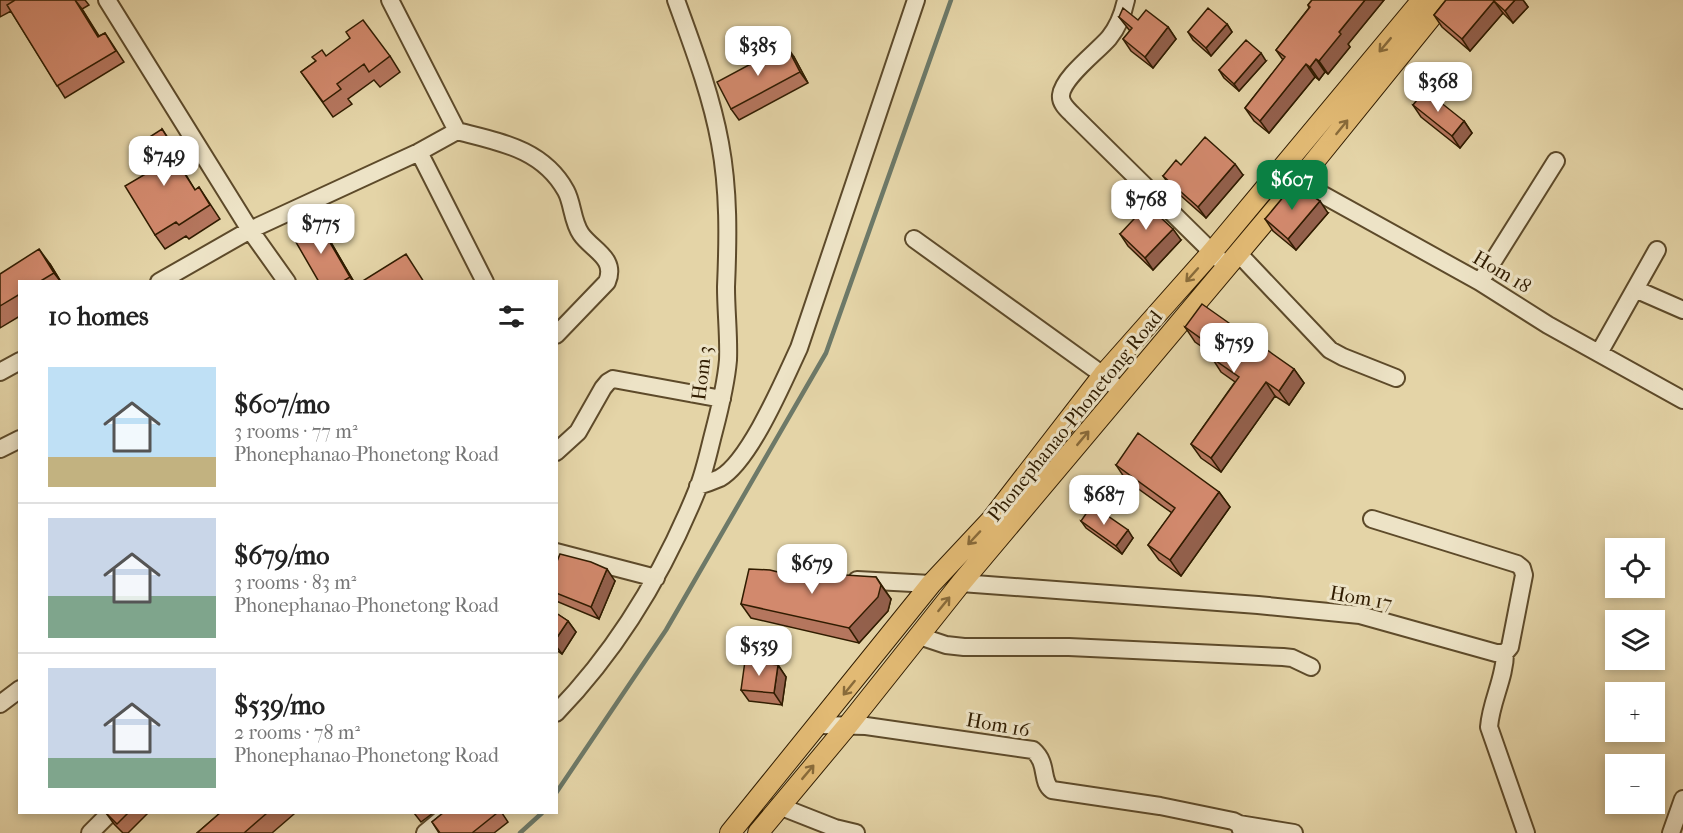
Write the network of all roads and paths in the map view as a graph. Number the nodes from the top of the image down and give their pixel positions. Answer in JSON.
{"nodes":[{"id":1,"x":107,"y":0,"type":"edge"},
{"id":2,"x":390,"y":0,"type":"edge"},
{"id":3,"x":676,"y":0,"type":"edge"},
{"id":4,"x":916,"y":0,"type":"edge"},
{"id":5,"x":1126,"y":0,"type":"edge"},
{"id":6,"x":1422,"y":0,"type":"edge"},
{"id":7,"x":1445,"y":0,"type":"edge"},
{"id":8,"x":457,"y":131,"type":"junction"},
{"id":9,"x":419,"y":152,"type":"junction"},
{"id":10,"x":1556,"y":161,"type":"dead end"},
{"id":11,"x":1298,"y":181,"type":"junction"},
{"id":12,"x":250,"y":230,"type":"junction"},
{"id":13,"x":914,"y":239,"type":"dead end"},
{"id":14,"x":1658,"y":250,"type":"dead end"},
{"id":15,"x":1212,"y":252,"type":"junction"},
{"id":16,"x":1232,"y":260,"type":"junction"},
{"id":17,"x":162,"y":280,"type":"edge"},
{"id":18,"x":286,"y":280,"type":"edge"},
{"id":19,"x":484,"y":280,"type":"edge"},
{"id":20,"x":1480,"y":282,"type":"junction"},
{"id":21,"x":1635,"y":289,"type":"junction"},
{"id":22,"x":1683,"y":310,"type":"edge"},
{"id":23,"x":558,"y":333,"type":"edge"},
{"id":24,"x":1599,"y":354,"type":"junction"},
{"id":25,"x":18,"y":362,"type":"edge"},
{"id":26,"x":0,"y":372,"type":"edge"},
{"id":27,"x":1103,"y":375,"type":"junction"},
{"id":28,"x":1396,"y":378,"type":"dead end"},
{"id":29,"x":1121,"y":392,"type":"junction"},
{"id":30,"x":722,"y":399,"type":"junction"},
{"id":31,"x":1683,"y":400,"type":"edge"},
{"id":32,"x":18,"y":440,"type":"edge"},
{"id":33,"x":0,"y":449,"type":"edge"},
{"id":34,"x":558,"y":450,"type":"edge"},
{"id":35,"x":698,"y":486,"type":"junction"},
{"id":36,"x":1372,"y":519,"type":"dead end"},
{"id":37,"x":998,"y":525,"type":"junction"},
{"id":38,"x":558,"y":553,"type":"edge"},
{"id":39,"x":656,"y":578,"type":"junction"},
{"id":40,"x":841,"y":579,"type":"edge"},
{"id":41,"x":961,"y":583,"type":"junction"},
{"id":42,"x":931,"y":584,"type":"junction"},
{"id":43,"x":919,"y":636,"type":"junction"},
{"id":44,"x":1505,"y":653,"type":"junction"},
{"id":45,"x":1311,"y":667,"type":"dead end"},
{"id":46,"x":18,"y":690,"type":"edge"},
{"id":47,"x":0,"y":704,"type":"edge"},
{"id":48,"x":558,"y":711,"type":"edge"},
{"id":49,"x":819,"y":725,"type":"junction"},
{"id":50,"x":848,"y":725,"type":"junction"},
{"id":51,"x":1683,"y":799,"type":"edge"},
{"id":52,"x":780,"y":806,"type":"junction"},
{"id":53,"x":109,"y":814,"type":"edge"},
{"id":54,"x":448,"y":814,"type":"edge"},
{"id":55,"x":1240,"y":829,"type":"edge"},
{"id":56,"x":90,"y":833,"type":"edge"},
{"id":57,"x":425,"y":833,"type":"edge"},
{"id":58,"x":730,"y":833,"type":"edge"},
{"id":59,"x":758,"y":833,"type":"edge"},
{"id":60,"x":855,"y":833,"type":"edge"},
{"id":61,"x":1294,"y":833,"type":"edge"},
{"id":62,"x":1526,"y":833,"type":"edge"},
{"id":63,"x":1671,"y":833,"type":"edge"}],
"edges":[{"from":1,"to":12,"type":"street"},
{"from":2,"to":8,"type":"street"},
{"from":3,"to":30,"type":"street","name":"Hom 3"},
{"from":4,"to":35,"type":"street"},
{"from":5,"to":15,"type":"street"},
{"from":6,"to":15,"type":"main road","name":"Phonephanao-Phonetong Road","one_way":true},
{"from":11,"to":7,"type":"main road","name":"Phonephanao-Phonetong Road","one_way":true},
{"from":8,"to":9,"type":"street"},
{"from":8,"to":23,"type":"street"},
{"from":9,"to":12,"type":"street"},
{"from":9,"to":19,"type":"street"},
{"from":10,"to":20,"type":"street"},
{"from":11,"to":16,"type":"main road","name":"Phonephanao-Phonetong Road"},
{"from":11,"to":20,"type":"street","name":"Hom 18"},
{"from":12,"to":17,"type":"street"},
{"from":12,"to":18,"type":"street"},
{"from":13,"to":27,"type":"street"},
{"from":14,"to":21,"type":"street"},
{"from":15,"to":16,"type":"street"},
{"from":15,"to":27,"type":"main road","name":"Phonephanao-Phonetong Road","one_way":true},
{"from":16,"to":28,"type":"street"},
{"from":16,"to":29,"type":"main road","name":"Phonephanao-Phonetong Road"},
{"from":20,"to":24,"type":"street","name":"Hom 18"},
{"from":21,"to":22,"type":"street"},
{"from":21,"to":24,"type":"street"},
{"from":24,"to":31,"type":"street","name":"Hom 18"},
{"from":25,"to":26,"type":"street"},
{"from":27,"to":29,"type":"street"},
{"from":27,"to":37,"type":"main road","name":"Phonephanao-Phonetong Road"},
{"from":37,"to":29,"type":"main road","name":"Phonephanao-Phonetong Road","one_way":true},
{"from":30,"to":34,"type":"street"},
{"from":30,"to":35,"type":"street","name":"Hom 3"},
{"from":32,"to":33,"type":"street"},
{"from":35,"to":39,"type":"street","name":"Hom 3"},
{"from":36,"to":44,"type":"street"},
{"from":37,"to":41,"type":"main road","name":"Phonephanao-Phonetong Road"},
{"from":37,"to":42,"type":"main road","name":"Phonephanao-Phonetong Road","one_way":true},
{"from":38,"to":39,"type":"street"},
{"from":39,"to":48,"type":"street","name":"Hom 3"},
{"from":40,"to":42,"type":"street"},
{"from":43,"to":41,"type":"main road","name":"Phonephanao-Phonetong Road","one_way":true},
{"from":41,"to":44,"type":"street","name":"Hom 17"},
{"from":42,"to":49,"type":"main road","name":"Phonephanao-Phonetong Road","one_way":true},
{"from":43,"to":45,"type":"street"},
{"from":43,"to":50,"type":"main road","name":"Phonephanao-Phonetong Road"},
{"from":44,"to":62,"type":"street"},
{"from":46,"to":47,"type":"street"},
{"from":49,"to":50,"type":"street","name":"Hom 16"},
{"from":49,"to":58,"type":"main road","name":"Phonephanao-Phonetong Road"},
{"from":52,"to":50,"type":"main road","name":"Phonephanao-Phonetong Road","one_way":true},
{"from":50,"to":55,"type":"street","name":"Hom 16"},
{"from":51,"to":63,"type":"street"},
{"from":52,"to":59,"type":"main road","name":"Phonephanao-Phonetong Road"},
{"from":52,"to":60,"type":"street"},
{"from":53,"to":56,"type":"street"},
{"from":54,"to":57,"type":"street"},
{"from":55,"to":61,"type":"street"}]}
